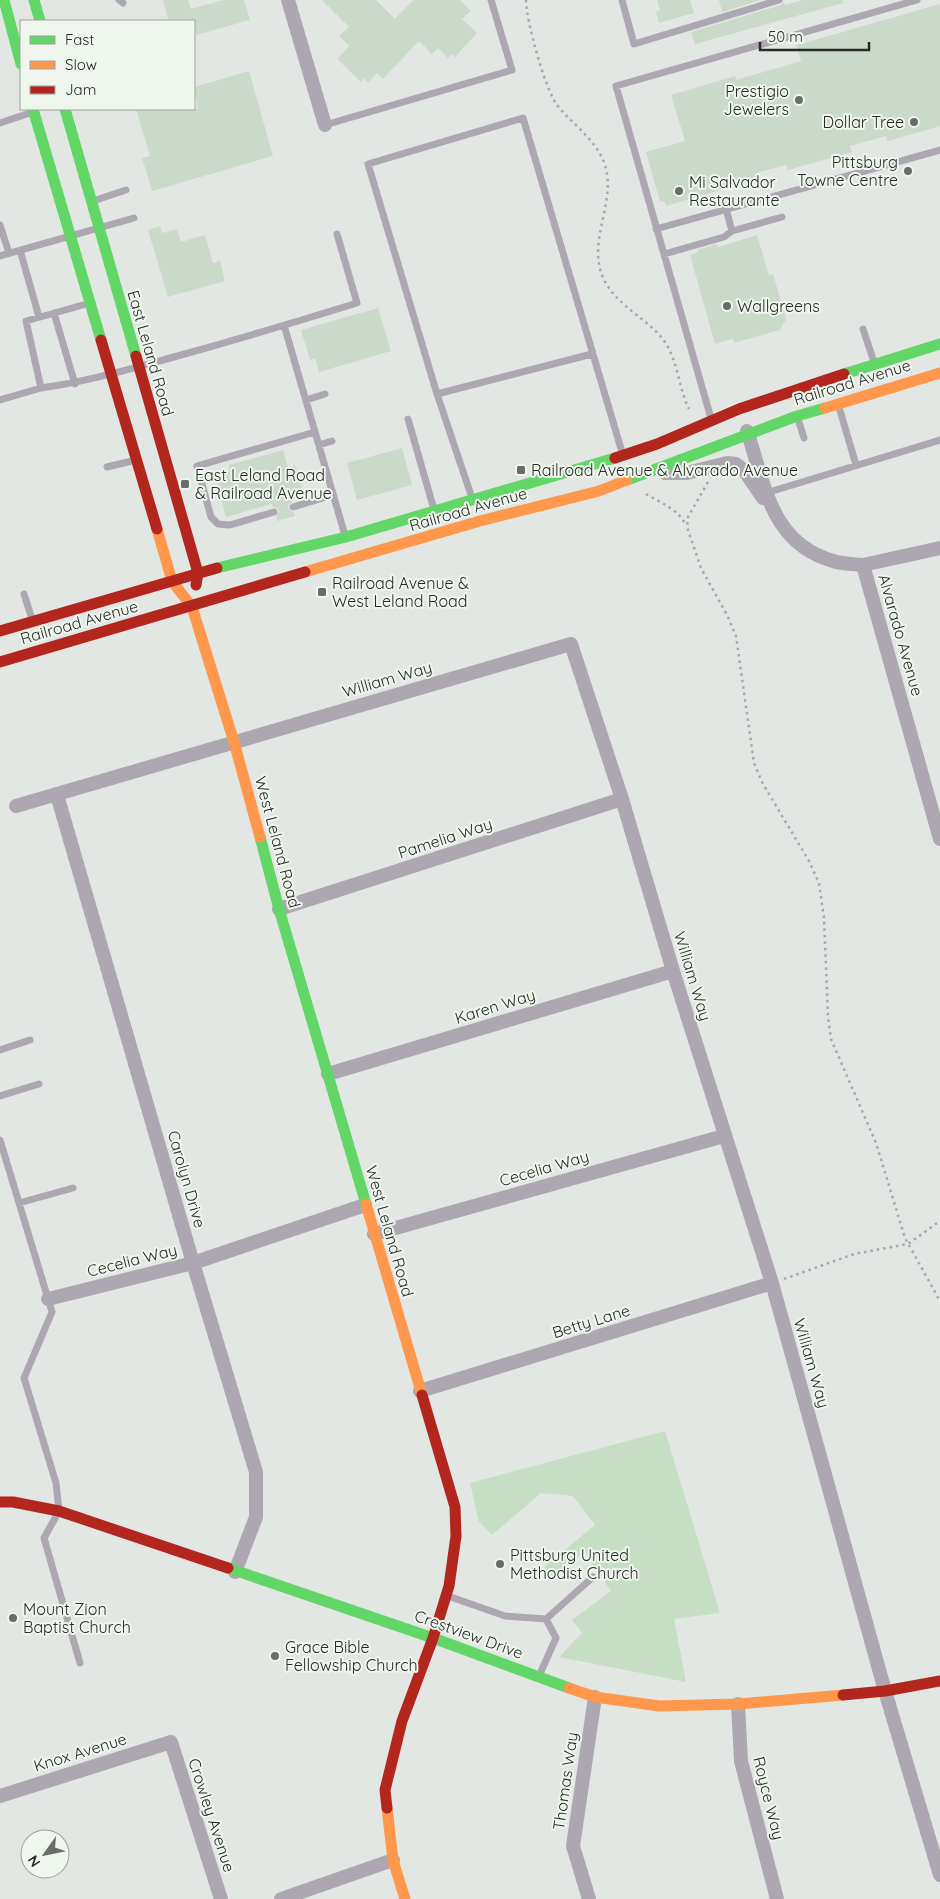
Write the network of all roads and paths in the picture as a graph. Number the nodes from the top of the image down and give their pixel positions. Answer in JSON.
{"nodes":[{"id":1,"x":4,"y":0,"type":"edge"},
{"id":2,"x":34,"y":0,"type":"edge"},
{"id":3,"x":288,"y":0,"type":"edge"},
{"id":4,"x":491,"y":0,"type":"edge"},
{"id":5,"x":526,"y":0,"type":"edge"},
{"id":6,"x":622,"y":0,"type":"edge"},
{"id":7,"x":779,"y":0,"type":"edge"},
{"id":8,"x":916,"y":0,"type":"edge"},
{"id":9,"x":40,"y":20,"type":"edge"},
{"id":10,"x":20,"y":60,"type":"edge"},
{"id":11,"x":34,"y":110,"type":"edge"},
{"id":12,"x":65,"y":110,"type":"edge"},
{"id":13,"x":0,"y":123,"type":"edge"},
{"id":14,"x":326,"y":125,"type":"joint"},
{"id":15,"x":940,"y":150,"type":"edge"},
{"id":16,"x":126,"y":190,"type":"dead end"},
{"id":17,"x":91,"y":202,"type":"junction"},
{"id":18,"x":726,"y":209,"type":"junction"},
{"id":19,"x":782,"y":217,"type":"dead end"},
{"id":20,"x":134,"y":218,"type":"dead end"},
{"id":21,"x":0,"y":225,"type":"edge"},
{"id":22,"x":99,"y":229,"type":"junction"},
{"id":23,"x":656,"y":229,"type":"junction"},
{"id":24,"x":732,"y":231,"type":"junction"},
{"id":25,"x":337,"y":234,"type":"dead end"},
{"id":26,"x":71,"y":236,"type":"junction"},
{"id":27,"x":20,"y":250,"type":"junction"},
{"id":28,"x":9,"y":253,"type":"junction"},
{"id":29,"x":664,"y":254,"type":"junction"},
{"id":30,"x":0,"y":256,"type":"edge"},
{"id":31,"x":90,"y":303,"type":"junction"},
{"id":32,"x":54,"y":313,"type":"junction"},
{"id":33,"x":39,"y":317,"type":"junction"},
{"id":34,"x":284,"y":325,"type":"junction"},
{"id":35,"x":863,"y":329,"type":"dead end"},
{"id":36,"x":940,"y":344,"type":"edge"},
{"id":37,"x":592,"y":354,"type":"junction"},
{"id":38,"x":874,"y":364,"type":"junction"},
{"id":39,"x":138,"y":367,"type":"junction"},
{"id":40,"x":111,"y":373,"type":"junction"},
{"id":41,"x":940,"y":373,"type":"edge"},
{"id":42,"x":74,"y":384,"type":"junction"},
{"id":43,"x":41,"y":388,"type":"junction"},
{"id":44,"x":325,"y":394,"type":"dead end"},
{"id":45,"x":437,"y":394,"type":"junction"},
{"id":46,"x":0,"y":400,"type":"edge"},
{"id":47,"x":306,"y":400,"type":"junction"},
{"id":48,"x":838,"y":403,"type":"junction"},
{"id":49,"x":740,"y":409,"type":"junction"},
{"id":50,"x":797,"y":416,"type":"junction"},
{"id":51,"x":408,"y":419,"type":"dead end"},
{"id":52,"x":710,"y":424,"type":"junction"},
{"id":53,"x":315,"y":432,"type":"junction"},
{"id":54,"x":748,"y":434,"type":"junction"},
{"id":55,"x":804,"y":438,"type":"dead end"},
{"id":56,"x":940,"y":440,"type":"edge"},
{"id":57,"x":332,"y":441,"type":"dead end"},
{"id":58,"x":319,"y":445,"type":"junction"},
{"id":59,"x":623,"y":456,"type":"junction"},
{"id":60,"x":136,"y":460,"type":"junction"},
{"id":61,"x":856,"y":464,"type":"junction"},
{"id":62,"x":719,"y":465,"type":"junction"},
{"id":63,"x":107,"y":467,"type":"dead end"},
{"id":64,"x":647,"y":472,"type":"junction"},
{"id":65,"x":766,"y":493,"type":"junction"},
{"id":66,"x":646,"y":494,"type":"dead end"},
{"id":67,"x":333,"y":495,"type":"junction"},
{"id":68,"x":293,"y":507,"type":"dead end"},
{"id":69,"x":434,"y":511,"type":"junction"},
{"id":70,"x":476,"y":511,"type":"junction"},
{"id":71,"x":274,"y":512,"type":"dead end"},
{"id":72,"x":774,"y":515,"type":"junction"},
{"id":73,"x":687,"y":527,"type":"junction"},
{"id":74,"x":346,"y":537,"type":"junction"},
{"id":75,"x":940,"y":548,"type":"edge"},
{"id":76,"x":863,"y":565,"type":"junction"},
{"id":77,"x":198,"y":573,"type":"junction"},
{"id":78,"x":172,"y":581,"type":"junction"},
{"id":79,"x":24,"y":594,"type":"dead end"},
{"id":80,"x":192,"y":607,"type":"junction"},
{"id":81,"x":32,"y":622,"type":"junction"},
{"id":82,"x":0,"y":631,"type":"edge"},
{"id":83,"x":0,"y":662,"type":"edge"},
{"id":84,"x":234,"y":742,"type":"junction"},
{"id":85,"x":57,"y":795,"type":"junction"},
{"id":86,"x":622,"y":799,"type":"junction"},
{"id":87,"x":16,"y":806,"type":"dead end"},
{"id":88,"x":940,"y":839,"type":"edge"},
{"id":89,"x":279,"y":909,"type":"junction"},
{"id":90,"x":673,"y":970,"type":"junction"},
{"id":91,"x":30,"y":1040,"type":"dead end"},
{"id":92,"x":0,"y":1050,"type":"edge"},
{"id":93,"x":328,"y":1074,"type":"junction"},
{"id":94,"x":39,"y":1084,"type":"dead end"},
{"id":95,"x":0,"y":1096,"type":"edge"},
{"id":96,"x":724,"y":1136,"type":"junction"},
{"id":97,"x":0,"y":1140,"type":"edge"},
{"id":98,"x":73,"y":1188,"type":"dead end"},
{"id":99,"x":19,"y":1203,"type":"junction"},
{"id":100,"x":365,"y":1205,"type":"junction"},
{"id":101,"x":940,"y":1221,"type":"edge"},
{"id":102,"x":374,"y":1234,"type":"junction"},
{"id":103,"x":908,"y":1244,"type":"junction"},
{"id":104,"x":193,"y":1263,"type":"junction"},
{"id":105,"x":772,"y":1284,"type":"junction"},
{"id":106,"x":48,"y":1299,"type":"junction"},
{"id":107,"x":940,"y":1301,"type":"edge"},
{"id":108,"x":420,"y":1391,"type":"junction"},
{"id":109,"x":0,"y":1502,"type":"edge"},
{"id":110,"x":58,"y":1511,"type":"junction"},
{"id":111,"x":235,"y":1572,"type":"junction"},
{"id":112,"x":593,"y":1577,"type":"dead end"},
{"id":113,"x":446,"y":1596,"type":"junction"},
{"id":114,"x":546,"y":1619,"type":"junction"},
{"id":115,"x":433,"y":1638,"type":"junction"},
{"id":116,"x":80,"y":1663,"type":"dead end"},
{"id":117,"x":539,"y":1676,"type":"junction"},
{"id":118,"x":940,"y":1681,"type":"edge"},
{"id":119,"x":885,"y":1691,"type":"junction"},
{"id":120,"x":595,"y":1697,"type":"junction"},
{"id":121,"x":738,"y":1704,"type":"junction"},
{"id":122,"x":171,"y":1742,"type":"joint"},
{"id":123,"x":0,"y":1796,"type":"edge"},
{"id":124,"x":393,"y":1860,"type":"junction"},
{"id":125,"x":940,"y":1875,"type":"edge"},
{"id":126,"x":221,"y":1899,"type":"edge"},
{"id":127,"x":281,"y":1899,"type":"edge"},
{"id":128,"x":405,"y":1899,"type":"edge"},
{"id":129,"x":589,"y":1899,"type":"edge"},
{"id":130,"x":777,"y":1899,"type":"edge"}],
"edges":[{"from":1,"to":10,"type":"main road"},
{"from":2,"to":9,"type":"main road"},
{"from":3,"to":14,"type":"street"},
{"from":4,"to":14,"type":"lane"},
{"from":5,"to":52,"type":"path"},
{"from":6,"to":7,"type":"lane"},
{"from":8,"to":23,"type":"lane"},
{"from":11,"to":13,"type":"lane"},
{"from":11,"to":26,"type":"main road"},
{"from":12,"to":17,"type":"main road","name":"East Leland Road"},
{"from":15,"to":18,"type":"lane"},
{"from":16,"to":17,"type":"lane"},
{"from":17,"to":22,"type":"main road","name":"East Leland Road"},
{"from":18,"to":23,"type":"lane"},
{"from":18,"to":24,"type":"lane"},
{"from":19,"to":24,"type":"lane"},
{"from":20,"to":22,"type":"lane"},
{"from":21,"to":28,"type":"lane"},
{"from":22,"to":26,"type":"lane"},
{"from":22,"to":39,"type":"main road","name":"East Leland Road"},
{"from":23,"to":29,"type":"lane"},
{"from":24,"to":29,"type":"lane"},
{"from":25,"to":34,"type":"lane"},
{"from":26,"to":27,"type":"lane"},
{"from":26,"to":31,"type":"main road"},
{"from":27,"to":28,"type":"lane"},
{"from":27,"to":33,"type":"lane"},
{"from":28,"to":30,"type":"lane"},
{"from":29,"to":52,"type":"lane"},
{"from":31,"to":32,"type":"lane"},
{"from":31,"to":40,"type":"main road"},
{"from":32,"to":33,"type":"lane"},
{"from":32,"to":42,"type":"lane"},
{"from":33,"to":43,"type":"lane"},
{"from":34,"to":39,"type":"lane"},
{"from":34,"to":47,"type":"lane"},
{"from":35,"to":38,"type":"lane"},
{"from":36,"to":38,"type":"main road","name":"Railroad Avenue"},
{"from":37,"to":45,"type":"lane"},
{"from":37,"to":45,"type":"lane"},
{"from":37,"to":59,"type":"lane"},
{"from":38,"to":49,"type":"main road","name":"Railroad Avenue"},
{"from":39,"to":40,"type":"lane"},
{"from":39,"to":77,"type":"main road","name":"East Leland Road"},
{"from":40,"to":42,"type":"lane"},
{"from":40,"to":60,"type":"main road"},
{"from":41,"to":48,"type":"main road","name":"Railroad Avenue"},
{"from":42,"to":43,"type":"lane"},
{"from":43,"to":46,"type":"lane"},
{"from":44,"to":47,"type":"lane"},
{"from":45,"to":70,"type":"lane"},
{"from":47,"to":53,"type":"lane"},
{"from":48,"to":50,"type":"main road","name":"Railroad Avenue"},
{"from":48,"to":61,"type":"lane"},
{"from":49,"to":52,"type":"main road","name":"Railroad Avenue"},
{"from":49,"to":54,"type":"street","name":"Alvarado Avenue"},
{"from":50,"to":54,"type":"main road","name":"Railroad Avenue"},
{"from":50,"to":55,"type":"lane"},
{"from":51,"to":69,"type":"lane"},
{"from":52,"to":59,"type":"main road","name":"Railroad Avenue"},
{"from":53,"to":58,"type":"lane"},
{"from":53,"to":71,"type":"lane"},
{"from":54,"to":64,"type":"main road","name":"Railroad Avenue"},
{"from":54,"to":65,"type":"street","name":"Alvarado Avenue"},
{"from":56,"to":61,"type":"lane"},
{"from":57,"to":58,"type":"lane"},
{"from":58,"to":67,"type":"lane"},
{"from":59,"to":70,"type":"main road","name":"Railroad Avenue"},
{"from":60,"to":63,"type":"lane"},
{"from":60,"to":78,"type":"main road"},
{"from":61,"to":65,"type":"lane"},
{"from":62,"to":64,"type":"street"},
{"from":62,"to":72,"type":"street"},
{"from":62,"to":73,"type":"path"},
{"from":64,"to":70,"type":"main road","name":"Railroad Avenue"},
{"from":65,"to":72,"type":"street","name":"Alvarado Avenue"},
{"from":66,"to":73,"type":"path"},
{"from":67,"to":68,"type":"lane"},
{"from":67,"to":74,"type":"lane"},
{"from":69,"to":70,"type":"main road","name":"Railroad Avenue"},
{"from":69,"to":74,"type":"main road","name":"Railroad Avenue"},
{"from":70,"to":80,"type":"main road","name":"Railroad Avenue"},
{"from":72,"to":76,"type":"street","name":"Alvarado Avenue"},
{"from":73,"to":103,"type":"path"},
{"from":74,"to":77,"type":"main road","name":"Railroad Avenue"},
{"from":75,"to":76,"type":"street"},
{"from":76,"to":88,"type":"street","name":"Alvarado Avenue"},
{"from":77,"to":78,"type":"main road","name":"Railroad Avenue"},
{"from":77,"to":80,"type":"main road","name":"East Leland Road"},
{"from":78,"to":80,"type":"main road","name":"West Leland Road"},
{"from":78,"to":81,"type":"main road","name":"Railroad Avenue"},
{"from":79,"to":81,"type":"lane"},
{"from":80,"to":83,"type":"main road","name":"Railroad Avenue"},
{"from":80,"to":84,"type":"main road","name":"West Leland Road"},
{"from":81,"to":82,"type":"main road","name":"Railroad Avenue"},
{"from":84,"to":85,"type":"street","name":"William Way"},
{"from":84,"to":86,"type":"street","name":"William Way"},
{"from":84,"to":89,"type":"main road","name":"West Leland Road"},
{"from":85,"to":87,"type":"street","name":"William Way"},
{"from":85,"to":104,"type":"street","name":"Carolyn Drive"},
{"from":86,"to":89,"type":"street","name":"Pamelia Way"},
{"from":86,"to":90,"type":"street","name":"William Way"},
{"from":89,"to":93,"type":"main road","name":"West Leland Road"},
{"from":90,"to":93,"type":"street","name":"Karen Way"},
{"from":90,"to":96,"type":"street","name":"William Way"},
{"from":91,"to":92,"type":"lane"},
{"from":93,"to":100,"type":"main road","name":"West Leland Road"},
{"from":94,"to":95,"type":"lane"},
{"from":96,"to":102,"type":"street","name":"Cecelia Way"},
{"from":96,"to":105,"type":"street","name":"William Way"},
{"from":97,"to":99,"type":"lane"},
{"from":98,"to":99,"type":"lane"},
{"from":99,"to":106,"type":"lane"},
{"from":100,"to":102,"type":"main road","name":"West Leland Road"},
{"from":100,"to":104,"type":"street","name":"Cecelia Way"},
{"from":101,"to":103,"type":"path"},
{"from":102,"to":108,"type":"main road","name":"West Leland Road"},
{"from":103,"to":105,"type":"path"},
{"from":103,"to":107,"type":"path"},
{"from":104,"to":106,"type":"street","name":"Cecelia Way"},
{"from":104,"to":111,"type":"street","name":"Carolyn Drive"},
{"from":105,"to":108,"type":"street","name":"Betty Lane"},
{"from":105,"to":119,"type":"street","name":"William Way"},
{"from":106,"to":110,"type":"lane"},
{"from":108,"to":113,"type":"main road","name":"West Leland Road"},
{"from":109,"to":110,"type":"main road","name":"Crestview Drive"},
{"from":110,"to":111,"type":"main road","name":"Crestview Drive"},
{"from":110,"to":116,"type":"lane"},
{"from":111,"to":115,"type":"main road","name":"Crestview Drive"},
{"from":112,"to":114,"type":"lane"},
{"from":113,"to":114,"type":"lane"},
{"from":113,"to":115,"type":"main road","name":"West Leland Road"},
{"from":114,"to":117,"type":"lane"},
{"from":115,"to":117,"type":"main road","name":"Crestview Drive"},
{"from":115,"to":124,"type":"main road","name":"West Leland Road"},
{"from":117,"to":120,"type":"main road","name":"Crestview Drive"},
{"from":118,"to":119,"type":"main road","name":"Crestview Drive"},
{"from":119,"to":121,"type":"main road","name":"Crestview Drive"},
{"from":119,"to":125,"type":"street","name":"William Way"},
{"from":120,"to":121,"type":"main road","name":"Crestview Drive"},
{"from":120,"to":129,"type":"street","name":"Thomas Way"},
{"from":121,"to":130,"type":"street","name":"Royce Way"},
{"from":122,"to":123,"type":"street","name":"Knox Avenue"},
{"from":122,"to":126,"type":"street","name":"Crowley Avenue"},
{"from":124,"to":127,"type":"street"},
{"from":124,"to":128,"type":"main road","name":"West Leland Road"}]}
